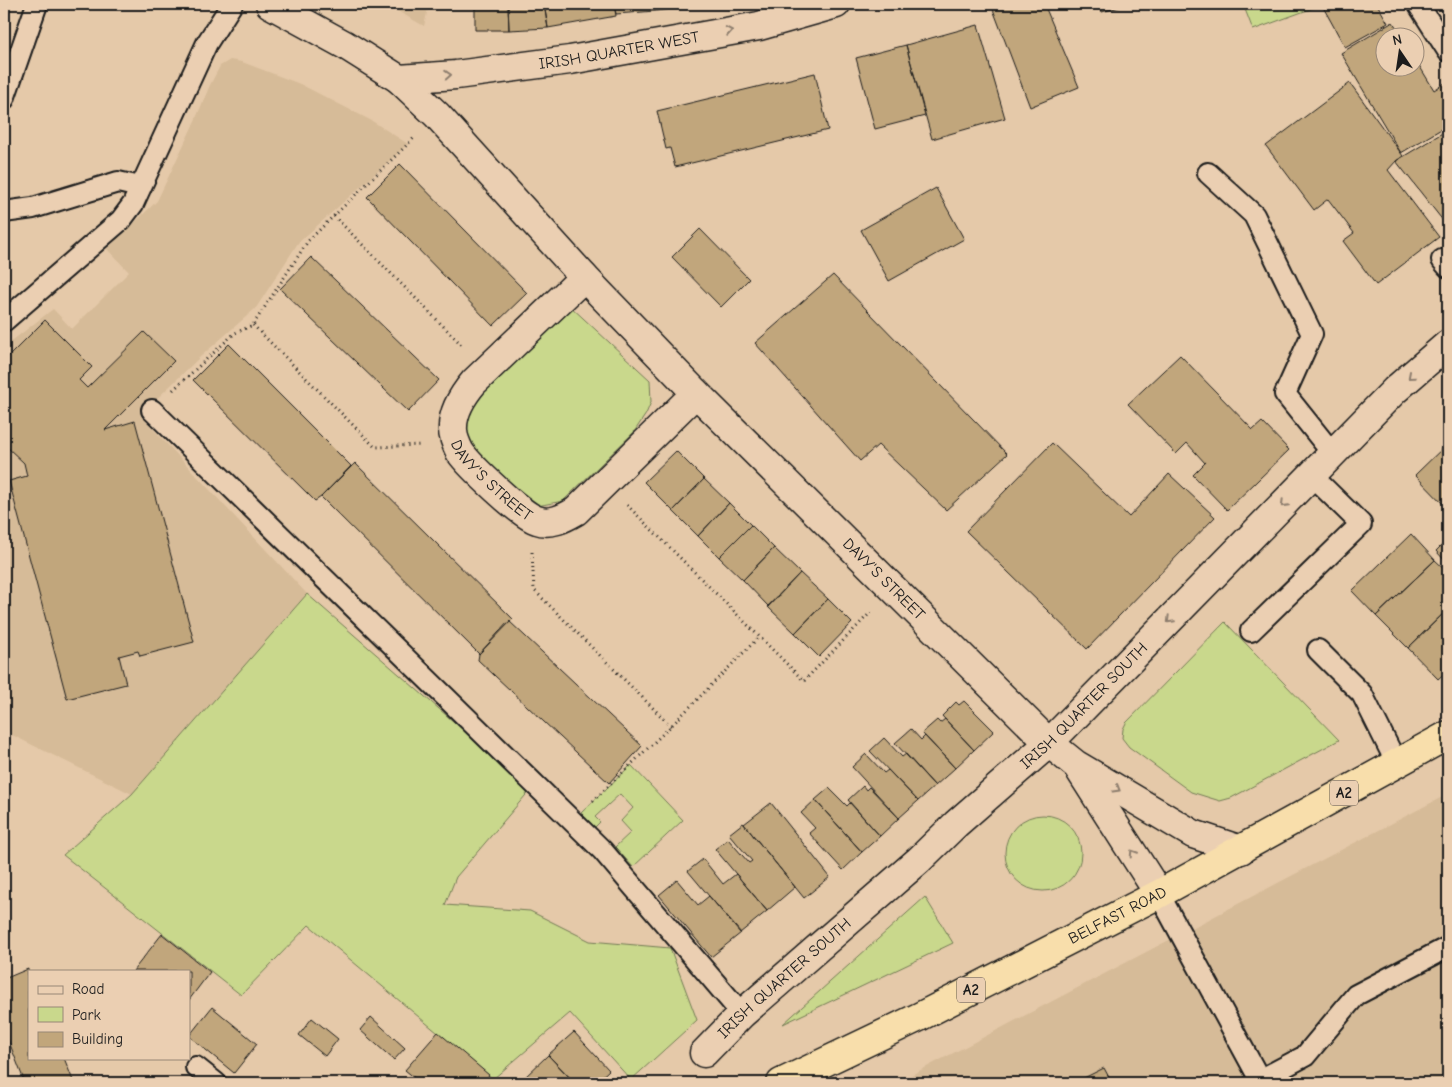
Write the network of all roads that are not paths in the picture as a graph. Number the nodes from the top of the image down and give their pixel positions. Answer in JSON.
{"nodes":[{"id":1,"x":37,"y":4,"type":"edge"},
{"id":2,"x":232,"y":4,"type":"edge"},
{"id":3,"x":270,"y":4,"type":"edge"},
{"id":4,"x":836,"y":4,"type":"edge"},
{"id":5,"x":1418,"y":4,"type":"edge"},
{"id":6,"x":1448,"y":51,"type":"edge"},
{"id":7,"x":399,"y":79,"type":"junction"},
{"id":8,"x":4,"y":99,"type":"edge"},
{"id":9,"x":1208,"y":173,"type":"dead end"},
{"id":10,"x":140,"y":187,"type":"junction"},
{"id":11,"x":4,"y":212,"type":"edge"},
{"id":12,"x":584,"y":277,"type":"junction"},
{"id":13,"x":4,"y":321,"type":"edge"},
{"id":14,"x":1447,"y":348,"type":"edge"},
{"id":15,"x":696,"y":393,"type":"junction"},
{"id":16,"x":152,"y":410,"type":"road end"},
{"id":17,"x":1333,"y":454,"type":"junction"},
{"id":18,"x":1312,"y":476,"type":"junction"},
{"id":19,"x":1251,"y":631,"type":"dead end"},
{"id":20,"x":1318,"y":650,"type":"dead end"},
{"id":21,"x":1448,"y":735,"type":"edge"},
{"id":22,"x":1049,"y":743,"type":"junction"},
{"id":23,"x":1075,"y":764,"type":"junction"},
{"id":24,"x":1397,"y":764,"type":"junction"},
{"id":25,"x":1241,"y":850,"type":"junction"},
{"id":26,"x":1160,"y":894,"type":"junction"},
{"id":27,"x":1448,"y":947,"type":"edge"},
{"id":28,"x":742,"y":1014,"type":"junction"},
{"id":29,"x":704,"y":1053,"type":"dead end"},
{"id":30,"x":196,"y":1066,"type":"dead end"},
{"id":31,"x":1257,"y":1082,"type":"edge"},
{"id":32,"x":216,"y":1083,"type":"edge"},
{"id":33,"x":781,"y":1083,"type":"edge"}],
"edges":[{"from":1,"to":8,"type":"lane"},
{"from":2,"to":10,"type":"lane"},
{"from":3,"to":7,"type":"street","name":"DAVY'S STREET"},
{"from":7,"to":4,"type":"street","name":"IRISH QUARTER WEST","one_way":true},
{"from":5,"to":6,"type":"lane"},
{"from":7,"to":12,"type":"street","name":"DAVY'S STREET"},
{"from":9,"to":17,"type":"lane"},
{"from":10,"to":11,"type":"lane"},
{"from":10,"to":13,"type":"lane"},
{"from":12,"to":15,"type":"street","name":"DAVY'S STREET"},
{"from":12,"to":15,"type":"street","name":"DAVY'S STREET"},
{"from":14,"to":17,"type":"street","name":"IRISH QUARTER SOUTH","one_way":true},
{"from":15,"to":22,"type":"street","name":"DAVY'S STREET"},
{"from":16,"to":28,"type":"lane"},
{"from":17,"to":18,"type":"street","name":"IRISH QUARTER SOUTH"},
{"from":18,"to":19,"type":"lane"},
{"from":18,"to":22,"type":"street","name":"IRISH QUARTER SOUTH","one_way":true},
{"from":20,"to":24,"type":"lane"},
{"from":21,"to":24,"type":"highway","name":"BELFAST ROAD","number":"A2"},
{"from":22,"to":23,"type":"street","name":"DAVY'S STREET"},
{"from":22,"to":28,"type":"street","name":"IRISH QUARTER SOUTH"},
{"from":23,"to":25,"type":"street","name":"DAVY'S STREET","one_way":true},
{"from":26,"to":23,"type":"street","name":"DAVY'S STREET","one_way":true},
{"from":24,"to":25,"type":"highway","name":"BELFAST ROAD","number":"A2"},
{"from":25,"to":26,"type":"highway","name":"BELFAST ROAD","number":"A2"},
{"from":26,"to":31,"type":"lane"},
{"from":26,"to":33,"type":"highway","name":"BELFAST ROAD","number":"A2"},
{"from":27,"to":31,"type":"lane"},
{"from":28,"to":29,"type":"street","name":"IRISH QUARTER SOUTH"},
{"from":30,"to":32,"type":"lane"}]}
